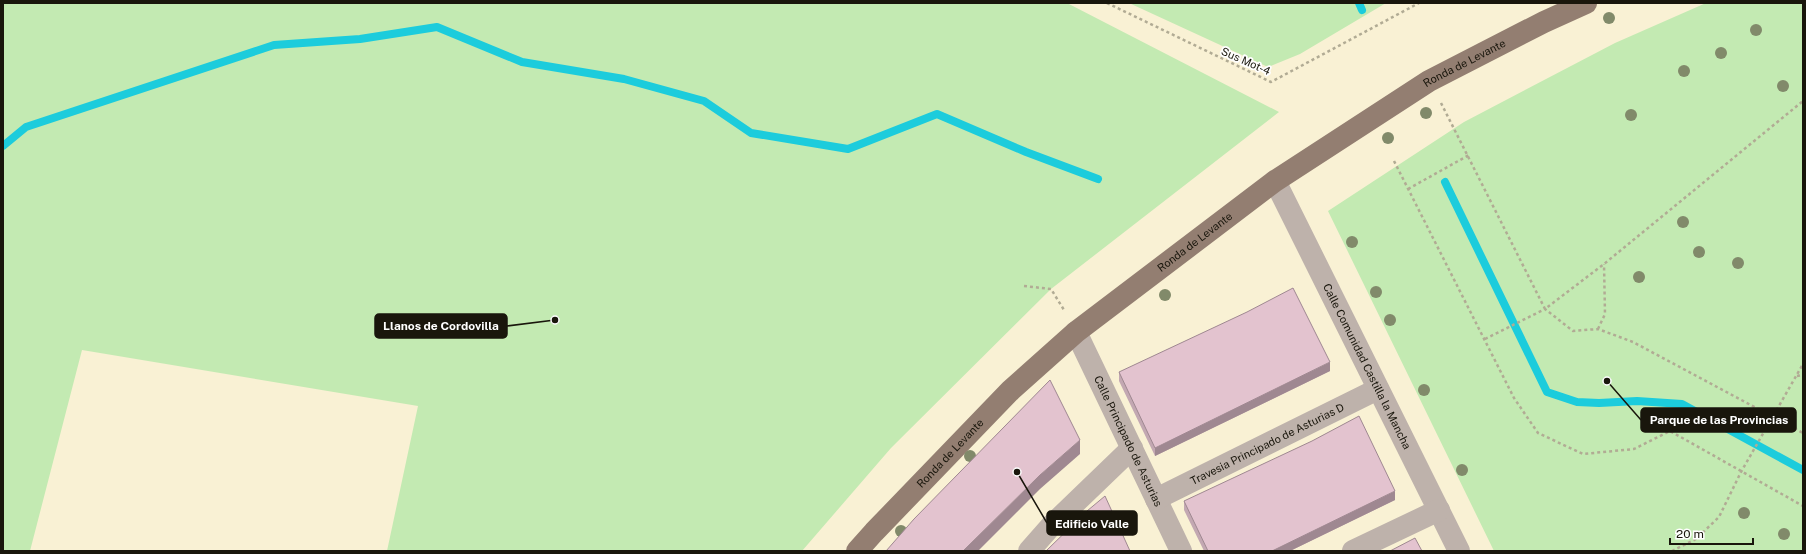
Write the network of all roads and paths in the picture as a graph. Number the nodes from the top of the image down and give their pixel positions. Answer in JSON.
{"nodes":[{"id":1,"x":1107,"y":3,"type":"edge"},
{"id":2,"x":1420,"y":3,"type":"edge"},
{"id":3,"x":1586,"y":3,"type":"edge"},
{"id":4,"x":1803,"y":102,"type":"edge"},
{"id":5,"x":1452,"y":122,"type":"dead end"},
{"id":6,"x":1469,"y":155,"type":"junction"},
{"id":7,"x":1394,"y":161,"type":"dead end"},
{"id":8,"x":1275,"y":181,"type":"junction"},
{"id":9,"x":1408,"y":189,"type":"junction"},
{"id":10,"x":1604,"y":264,"type":"junction"},
{"id":11,"x":1024,"y":286,"type":"dead end"},
{"id":12,"x":1545,"y":309,"type":"junction"},
{"id":13,"x":1598,"y":329,"type":"junction"},
{"id":14,"x":1076,"y":332,"type":"junction"},
{"id":15,"x":1485,"y":339,"type":"junction"},
{"id":16,"x":1803,"y":364,"type":"edge"},
{"id":17,"x":1803,"y":375,"type":"edge"},
{"id":18,"x":1797,"y":376,"type":"junction"},
{"id":19,"x":1378,"y":389,"type":"junction"},
{"id":20,"x":1772,"y":417,"type":"junction"},
{"id":21,"x":1803,"y":433,"type":"edge"},
{"id":22,"x":1132,"y":448,"type":"junction"},
{"id":23,"x":1742,"y":472,"type":"junction"},
{"id":24,"x":1156,"y":499,"type":"junction"},
{"id":25,"x":1803,"y":506,"type":"edge"},
{"id":26,"x":1439,"y":510,"type":"junction"},
{"id":27,"x":857,"y":551,"type":"edge"},
{"id":28,"x":1029,"y":551,"type":"edge"},
{"id":29,"x":1181,"y":551,"type":"edge"},
{"id":30,"x":1353,"y":551,"type":"edge"},
{"id":31,"x":1459,"y":551,"type":"edge"},
{"id":32,"x":1672,"y":551,"type":"edge"}],
"edges":[{"from":1,"to":2,"type":"path","name":"Sus Mot-4"},
{"from":3,"to":8,"type":"main road","name":"Ronda de Levante"},
{"from":4,"to":10,"type":"path"},
{"from":5,"to":6,"type":"path"},
{"from":6,"to":9,"type":"path"},
{"from":6,"to":12,"type":"path"},
{"from":7,"to":9,"type":"path"},
{"from":8,"to":14,"type":"main road","name":"Ronda de Levante"},
{"from":8,"to":19,"type":"street","name":"Calle Comunidad Castilla la Mancha"},
{"from":9,"to":15,"type":"path"},
{"from":10,"to":12,"type":"path"},
{"from":10,"to":13,"type":"path"},
{"from":11,"to":14,"type":"path"},
{"from":12,"to":13,"type":"path"},
{"from":12,"to":15,"type":"path"},
{"from":13,"to":20,"type":"path"},
{"from":14,"to":22,"type":"street","name":"Calle Principado de Asturias"},
{"from":14,"to":27,"type":"main road","name":"Ronda de Levante"},
{"from":15,"to":23,"type":"path"},
{"from":16,"to":18,"type":"path"},
{"from":17,"to":18,"type":"path"},
{"from":18,"to":20,"type":"path"},
{"from":19,"to":24,"type":"street","name":"Travesia Principado de Asturias D"},
{"from":19,"to":26,"type":"street","name":"Calle Comunidad Castilla la Mancha"},
{"from":20,"to":21,"type":"path"},
{"from":20,"to":23,"type":"path"},
{"from":22,"to":24,"type":"street","name":"Calle Principado de Asturias"},
{"from":22,"to":28,"type":"street"},
{"from":23,"to":25,"type":"path"},
{"from":23,"to":32,"type":"path"},
{"from":24,"to":29,"type":"street","name":"Calle Principado de Asturias"},
{"from":26,"to":30,"type":"street"},
{"from":26,"to":31,"type":"street","name":"Calle Comunidad Castilla la Mancha"}]}
